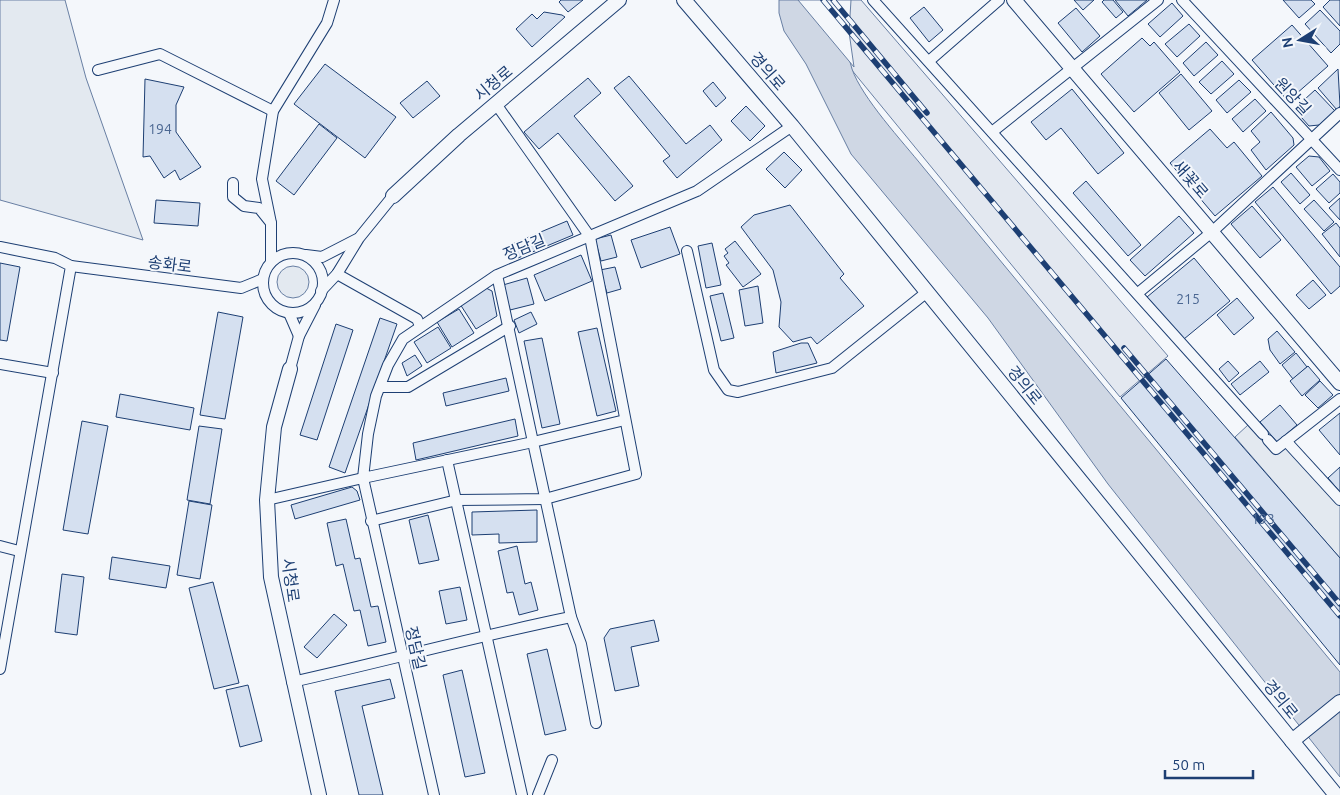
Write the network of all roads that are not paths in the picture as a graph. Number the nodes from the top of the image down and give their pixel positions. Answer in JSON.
{"nodes":[{"id":1,"x":334,"y":0,"type":"edge"},
{"id":2,"x":619,"y":0,"type":"edge"},
{"id":3,"x":684,"y":0,"type":"edge"},
{"id":4,"x":873,"y":0,"type":"edge"},
{"id":5,"x":999,"y":0,"type":"edge"},
{"id":6,"x":1014,"y":0,"type":"edge"},
{"id":7,"x":1158,"y":0,"type":"edge"},
{"id":8,"x":1182,"y":0,"type":"edge"},
{"id":9,"x":929,"y":61,"type":"junction"},
{"id":10,"x":98,"y":70,"type":"dead end"},
{"id":11,"x":1072,"y":70,"type":"junction"},
{"id":12,"x":496,"y":104,"type":"junction"},
{"id":13,"x":272,"y":111,"type":"junction"},
{"id":14,"x":1340,"y":113,"type":"edge"},
{"id":15,"x":792,"y":126,"type":"junction"},
{"id":16,"x":992,"y":132,"type":"junction"},
{"id":17,"x":1312,"y":137,"type":"junction"},
{"id":18,"x":1340,"y":170,"type":"edge"},
{"id":19,"x":233,"y":183,"type":"dead end"},
{"id":20,"x":393,"y":196,"type":"joint"},
{"id":21,"x":271,"y":223,"type":"junction"},
{"id":22,"x":1213,"y":230,"type":"junction"},
{"id":23,"x":590,"y":237,"type":"junction"},
{"id":24,"x":358,"y":238,"type":"junction"},
{"id":25,"x":0,"y":247,"type":"edge"},
{"id":26,"x":687,"y":251,"type":"dead end"},
{"id":27,"x":300,"y":254,"type":"junction"},
{"id":28,"x":271,"y":262,"type":"junction"},
{"id":29,"x":71,"y":266,"type":"junction"},
{"id":30,"x":337,"y":274,"type":"junction"},
{"id":31,"x":497,"y":275,"type":"junction"},
{"id":32,"x":263,"y":279,"type":"junction"},
{"id":33,"x":241,"y":288,"type":"junction"},
{"id":34,"x":927,"y":292,"type":"junction"},
{"id":35,"x":1138,"y":293,"type":"junction"},
{"id":36,"x":265,"y":294,"type":"junction"},
{"id":37,"x":320,"y":296,"type":"junction"},
{"id":38,"x":289,"y":313,"type":"junction"},
{"id":39,"x":420,"y":326,"type":"junction"},
{"id":40,"x":510,"y":326,"type":"junction"},
{"id":41,"x":300,"y":336,"type":"junction"},
{"id":42,"x":0,"y":364,"type":"edge"},
{"id":43,"x":290,"y":369,"type":"joint"},
{"id":44,"x":53,"y":373,"type":"junction"},
{"id":45,"x":1340,"y":383,"type":"edge"},
{"id":46,"x":380,"y":387,"type":"junction"},
{"id":47,"x":1340,"y":399,"type":"edge"},
{"id":48,"x":625,"y":420,"type":"junction"},
{"id":49,"x":1286,"y":441,"type":"junction"},
{"id":50,"x":533,"y":442,"type":"junction"},
{"id":51,"x":447,"y":460,"type":"junction"},
{"id":52,"x":363,"y":478,"type":"junction"},
{"id":53,"x":545,"y":499,"type":"junction"},
{"id":54,"x":267,"y":500,"type":"junction"},
{"id":55,"x":458,"y":500,"type":"junction"},
{"id":56,"x":1340,"y":500,"type":"edge"},
{"id":57,"x":371,"y":520,"type":"junction"},
{"id":58,"x":0,"y":546,"type":"edge"},
{"id":59,"x":19,"y":551,"type":"junction"},
{"id":60,"x":571,"y":617,"type":"junction"},
{"id":61,"x":486,"y":635,"type":"junction"},
{"id":62,"x":402,"y":657,"type":"junction"},
{"id":63,"x":0,"y":669,"type":"edge"},
{"id":64,"x":292,"y":682,"type":"junction"},
{"id":65,"x":1340,"y":702,"type":"edge"},
{"id":66,"x":596,"y":724,"type":"dead end"},
{"id":67,"x":1292,"y":741,"type":"junction"},
{"id":68,"x":552,"y":760,"type":"dead end"},
{"id":69,"x":319,"y":795,"type":"edge"},
{"id":70,"x":434,"y":795,"type":"edge"},
{"id":71,"x":522,"y":795,"type":"edge"},
{"id":72,"x":538,"y":795,"type":"edge"},
{"id":73,"x":1336,"y":795,"type":"edge"}],
"edges":[{"from":1,"to":13,"type":"street"},
{"from":2,"to":12,"type":"street","name":"시청로"},
{"from":3,"to":15,"type":"street","name":"경의로"},
{"from":4,"to":9,"type":"street"},
{"from":5,"to":9,"type":"street"},
{"from":6,"to":11,"type":"street","name":"새꽃로"},
{"from":7,"to":11,"type":"street"},
{"from":8,"to":17,"type":"street","name":"원앙길"},
{"from":9,"to":16,"type":"street"},
{"from":10,"to":13,"type":"street"},
{"from":11,"to":16,"type":"street"},
{"from":11,"to":22,"type":"street","name":"새꽃로"},
{"from":12,"to":20,"type":"street","name":"시청로"},
{"from":12,"to":23,"type":"street"},
{"from":13,"to":21,"type":"street"},
{"from":14,"to":17,"type":"street"},
{"from":15,"to":23,"type":"street","name":"정담길"},
{"from":15,"to":34,"type":"street","name":"경의로"},
{"from":16,"to":35,"type":"street"},
{"from":17,"to":18,"type":"street","name":"원앙길"},
{"from":17,"to":22,"type":"street"},
{"from":19,"to":21,"type":"street"},
{"from":20,"to":24,"type":"street"},
{"from":21,"to":28,"type":"street"},
{"from":22,"to":35,"type":"street"},
{"from":22,"to":45,"type":"street","name":"새꽃로"},
{"from":23,"to":31,"type":"street","name":"정담길"},
{"from":23,"to":48,"type":"street"},
{"from":24,"to":27,"type":"street"},
{"from":24,"to":30,"type":"street"},
{"from":25,"to":29,"type":"street","name":"송화로"},
{"from":26,"to":34,"type":"street"},
{"from":27,"to":28,"type":"street"},
{"from":27,"to":37,"type":"street"},
{"from":28,"to":32,"type":"street"},
{"from":29,"to":33,"type":"street","name":"송화로"},
{"from":29,"to":44,"type":"street"},
{"from":30,"to":37,"type":"street"},
{"from":30,"to":39,"type":"street"},
{"from":31,"to":39,"type":"street","name":"정담길"},
{"from":31,"to":40,"type":"street"},
{"from":32,"to":33,"type":"street","name":"송화로"},
{"from":32,"to":36,"type":"street"},
{"from":33,"to":36,"type":"street"},
{"from":34,"to":67,"type":"street","name":"경의로"},
{"from":35,"to":49,"type":"street"},
{"from":36,"to":38,"type":"street"},
{"from":37,"to":38,"type":"street"},
{"from":37,"to":41,"type":"street"},
{"from":38,"to":41,"type":"street"},
{"from":39,"to":46,"type":"street","name":"정담길"},
{"from":40,"to":46,"type":"street"},
{"from":40,"to":50,"type":"street"},
{"from":41,"to":43,"type":"street"},
{"from":42,"to":44,"type":"street"},
{"from":43,"to":54,"type":"street","name":"시청로"},
{"from":44,"to":59,"type":"street"},
{"from":46,"to":52,"type":"street","name":"정담길"},
{"from":47,"to":49,"type":"street"},
{"from":48,"to":50,"type":"street"},
{"from":48,"to":53,"type":"street"},
{"from":49,"to":56,"type":"street"},
{"from":50,"to":51,"type":"street"},
{"from":50,"to":53,"type":"street"},
{"from":51,"to":52,"type":"street"},
{"from":51,"to":55,"type":"street"},
{"from":52,"to":54,"type":"street"},
{"from":52,"to":57,"type":"street","name":"정담길"},
{"from":53,"to":55,"type":"street"},
{"from":53,"to":60,"type":"street"},
{"from":54,"to":64,"type":"street","name":"시청로"},
{"from":55,"to":57,"type":"street"},
{"from":55,"to":61,"type":"street"},
{"from":57,"to":62,"type":"street","name":"정담길"},
{"from":58,"to":59,"type":"street"},
{"from":59,"to":63,"type":"street"},
{"from":60,"to":61,"type":"street"},
{"from":60,"to":66,"type":"street"},
{"from":61,"to":62,"type":"street"},
{"from":61,"to":71,"type":"street"},
{"from":62,"to":64,"type":"street"},
{"from":62,"to":70,"type":"street","name":"정담길"},
{"from":64,"to":69,"type":"street","name":"시청로"},
{"from":65,"to":67,"type":"street"},
{"from":67,"to":73,"type":"street","name":"경의로"},
{"from":68,"to":72,"type":"street"}]}
